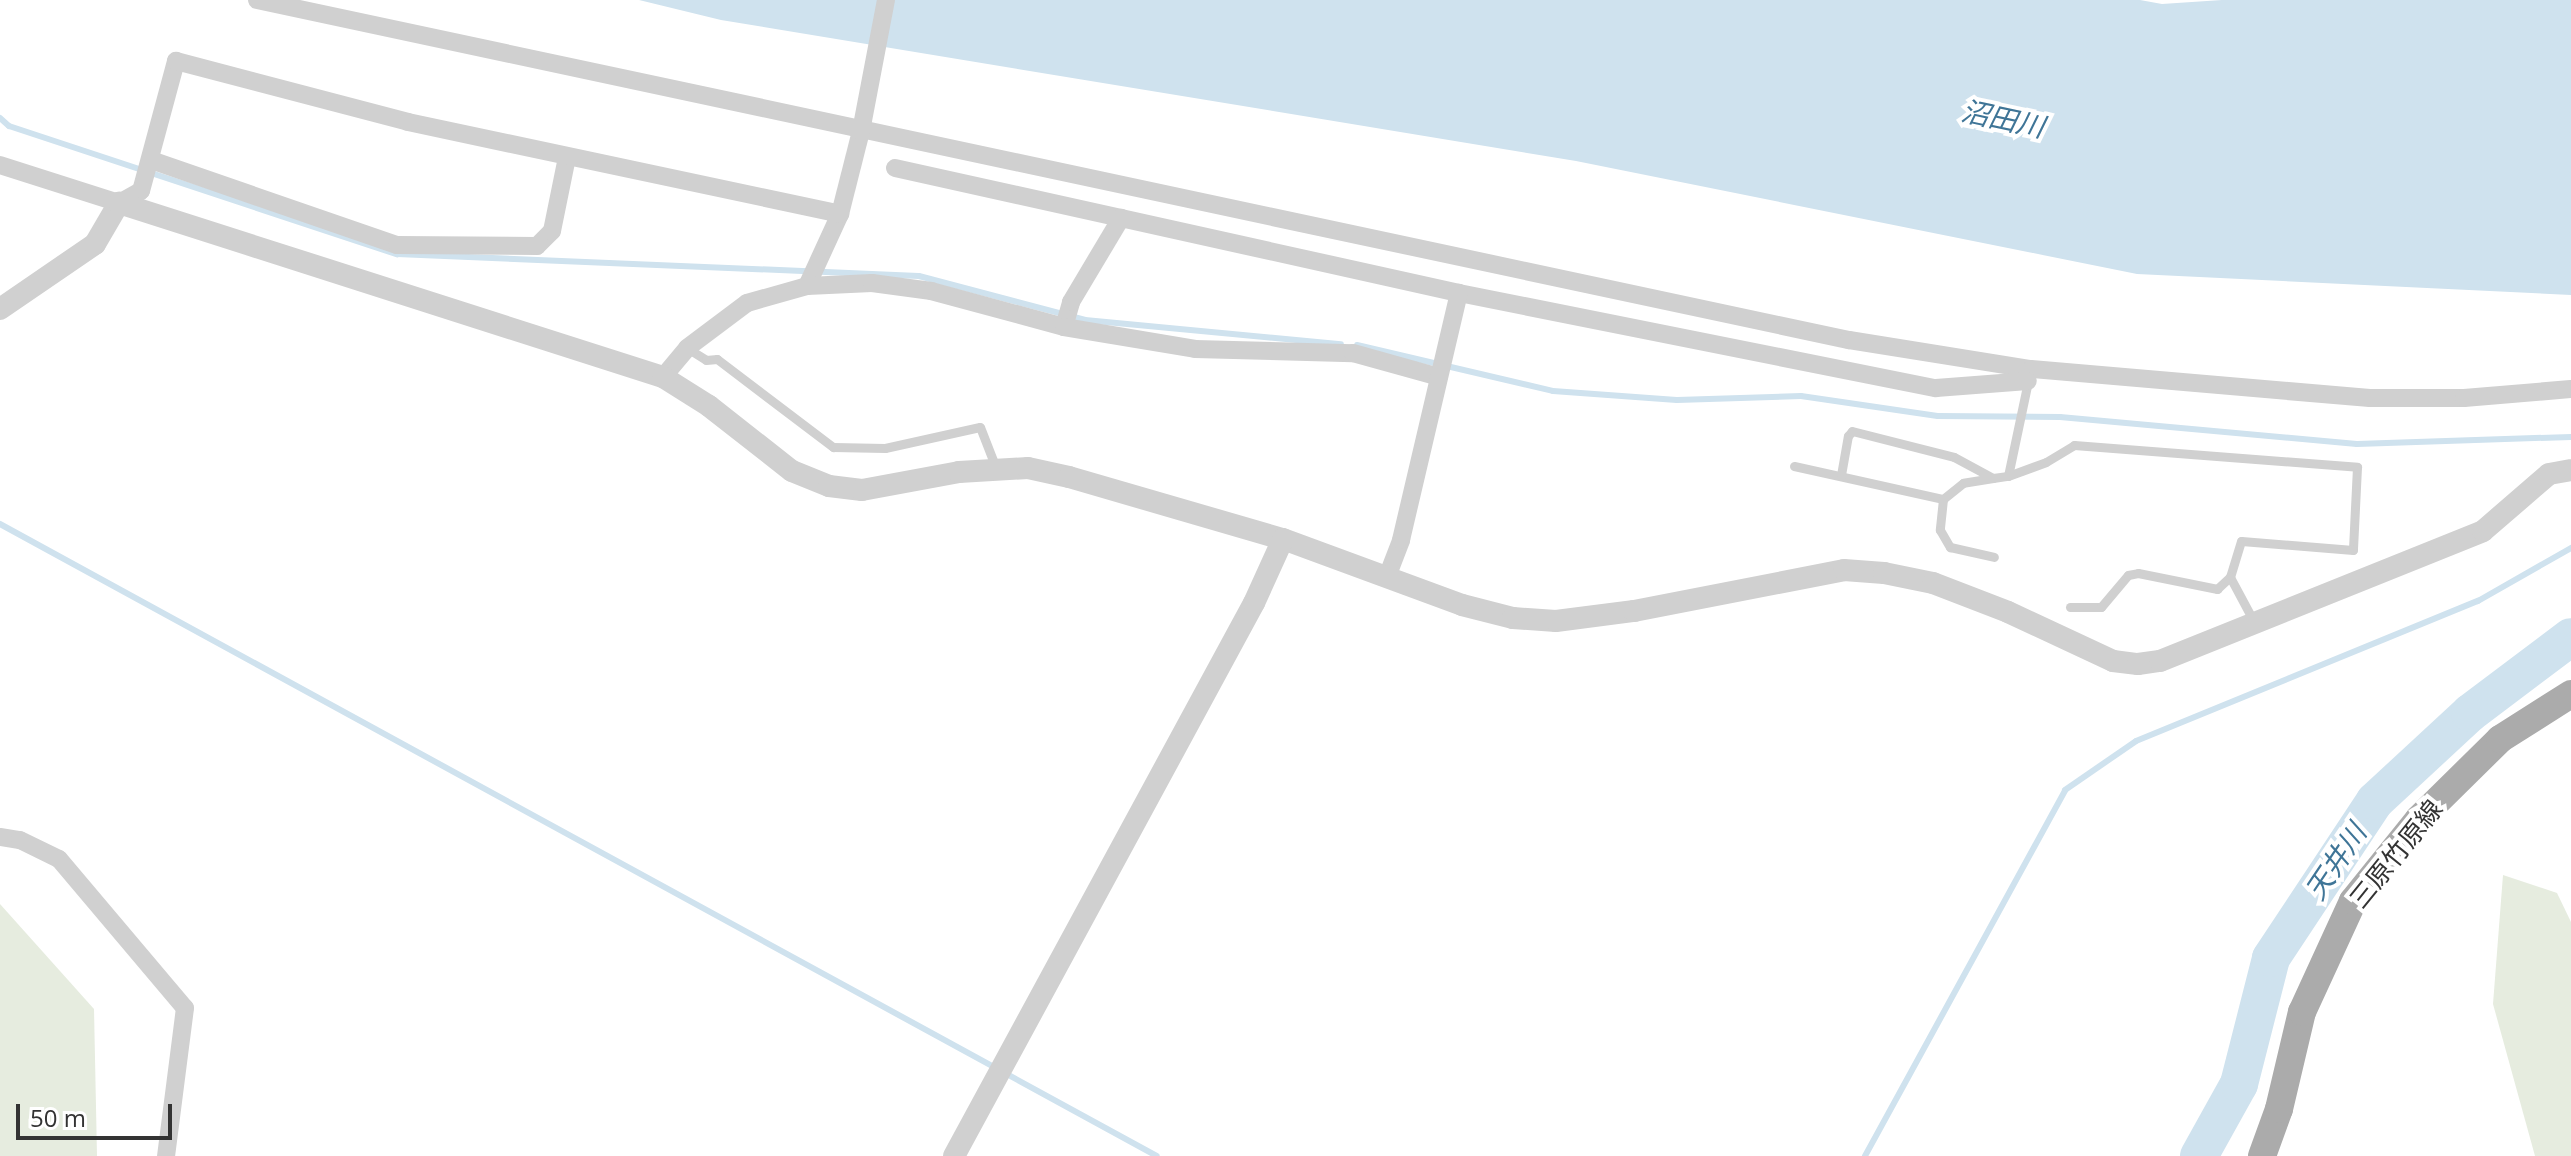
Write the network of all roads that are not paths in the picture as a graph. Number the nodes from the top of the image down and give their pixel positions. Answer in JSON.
{"nodes":[{"id":1,"x":257,"y":0,"type":"edge"},
{"id":2,"x":886,"y":0,"type":"edge"},
{"id":3,"x":861,"y":124,"type":"junction"},
{"id":4,"x":567,"y":157,"type":"junction"},
{"id":5,"x":151,"y":160,"type":"junction"},
{"id":6,"x":0,"y":165,"type":"edge"},
{"id":7,"x":895,"y":168,"type":"dead end"},
{"id":8,"x":119,"y":203,"type":"junction"},
{"id":9,"x":840,"y":214,"type":"junction"},
{"id":10,"x":1121,"y":218,"type":"junction"},
{"id":11,"x":807,"y":286,"type":"junction"},
{"id":12,"x":1459,"y":293,"type":"junction"},
{"id":13,"x":0,"y":309,"type":"edge"},
{"id":14,"x":1064,"y":327,"type":"junction"},
{"id":15,"x":687,"y":348,"type":"junction"},
{"id":16,"x":2030,"y":375,"type":"junction"},
{"id":17,"x":663,"y":377,"type":"junction"},
{"id":18,"x":1439,"y":377,"type":"junction"},
{"id":19,"x":2571,"y":389,"type":"edge"},
{"id":20,"x":1794,"y":466,"type":"dead end"},
{"id":21,"x":996,"y":468,"type":"junction"},
{"id":22,"x":2571,"y":470,"type":"edge"},
{"id":23,"x":1841,"y":475,"type":"junction"},
{"id":24,"x":2008,"y":476,"type":"junction"},
{"id":25,"x":1993,"y":478,"type":"junction"},
{"id":26,"x":1943,"y":499,"type":"junction"},
{"id":27,"x":1283,"y":539,"type":"junction"},
{"id":28,"x":1994,"y":557,"type":"dead end"},
{"id":29,"x":1387,"y":577,"type":"junction"},
{"id":30,"x":2230,"y":577,"type":"junction"},
{"id":31,"x":2070,"y":607,"type":"dead end"},
{"id":32,"x":2255,"y":624,"type":"junction"},
{"id":33,"x":2571,"y":694,"type":"edge"},
{"id":34,"x":0,"y":837,"type":"edge"},
{"id":35,"x":166,"y":1156,"type":"edge"},
{"id":36,"x":954,"y":1156,"type":"edge"},
{"id":37,"x":2262,"y":1156,"type":"edge"}],
"edges":[{"from":1,"to":3,"type":"street"},
{"from":2,"to":3,"type":"street"},
{"from":3,"to":9,"type":"street"},
{"from":3,"to":16,"type":"street"},
{"from":4,"to":5,"type":"street"},
{"from":4,"to":5,"type":"street"},
{"from":4,"to":9,"type":"street"},
{"from":5,"to":8,"type":"street"},
{"from":6,"to":8,"type":"street"},
{"from":7,"to":10,"type":"street"},
{"from":8,"to":13,"type":"street"},
{"from":8,"to":17,"type":"street"},
{"from":9,"to":11,"type":"street"},
{"from":10,"to":12,"type":"street"},
{"from":10,"to":14,"type":"street"},
{"from":11,"to":14,"type":"street"},
{"from":11,"to":15,"type":"street"},
{"from":12,"to":16,"type":"street"},
{"from":12,"to":18,"type":"street"},
{"from":14,"to":18,"type":"street"},
{"from":15,"to":17,"type":"street"},
{"from":15,"to":21,"type":"lane"},
{"from":16,"to":19,"type":"street"},
{"from":16,"to":24,"type":"lane"},
{"from":17,"to":21,"type":"street"},
{"from":18,"to":29,"type":"street"},
{"from":20,"to":23,"type":"lane"},
{"from":21,"to":27,"type":"street"},
{"from":22,"to":32,"type":"street"},
{"from":23,"to":25,"type":"lane"},
{"from":23,"to":26,"type":"lane"},
{"from":24,"to":25,"type":"lane"},
{"from":24,"to":30,"type":"lane"},
{"from":25,"to":26,"type":"lane"},
{"from":26,"to":28,"type":"lane"},
{"from":27,"to":29,"type":"street"},
{"from":27,"to":36,"type":"street"},
{"from":29,"to":32,"type":"street"},
{"from":30,"to":31,"type":"lane"},
{"from":30,"to":32,"type":"lane"},
{"from":33,"to":37,"type":"main road","name":"三原竹原線"},
{"from":34,"to":35,"type":"street"}]}
